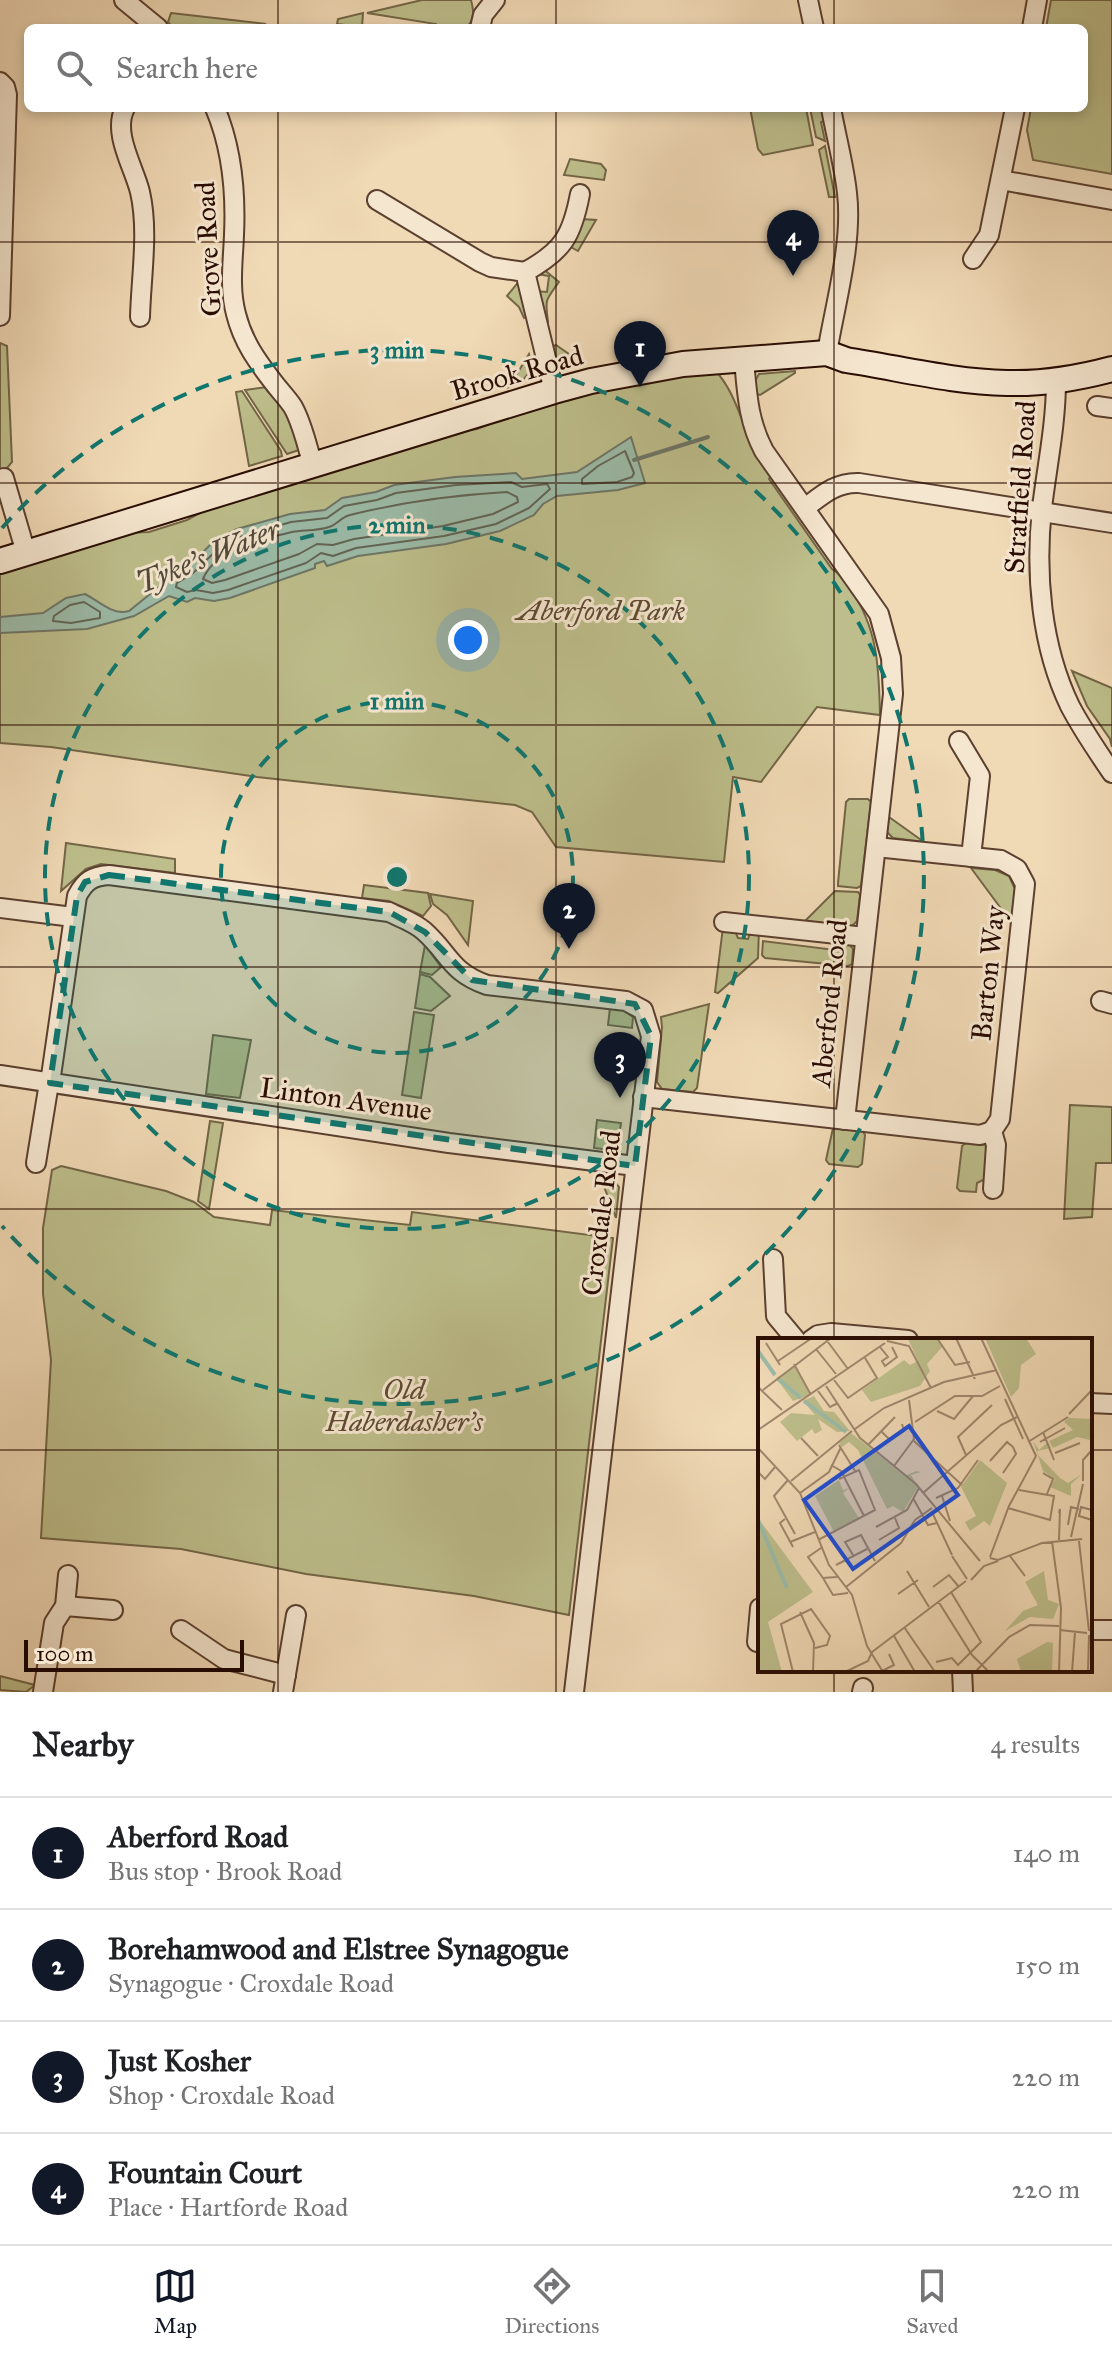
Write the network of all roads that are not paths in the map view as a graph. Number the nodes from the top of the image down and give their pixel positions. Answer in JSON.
{"nodes":[{"id":1,"x":124,"y":0,"type":"edge"},
{"id":2,"x":495,"y":0,"type":"edge"},
{"id":3,"x":808,"y":0,"type":"edge"},
{"id":4,"x":1037,"y":0,"type":"edge"},
{"id":5,"x":153,"y":24,"type":"edge"},
{"id":6,"x":481,"y":24,"type":"edge"},
{"id":7,"x":813,"y":24,"type":"edge"},
{"id":8,"x":1033,"y":24,"type":"edge"},
{"id":9,"x":4,"y":89,"type":"edge"},
{"id":10,"x":123,"y":112,"type":"edge"},
{"id":11,"x":216,"y":112,"type":"edge"},
{"id":12,"x":832,"y":112,"type":"edge"},
{"id":13,"x":1014,"y":112,"type":"edge"},
{"id":14,"x":1001,"y":180,"type":"junction"},
{"id":15,"x":3,"y":188,"type":"edge"},
{"id":16,"x":580,"y":194,"type":"dead end"},
{"id":17,"x":377,"y":200,"type":"dead end"},
{"id":18,"x":1112,"y":200,"type":"edge"},
{"id":19,"x":973,"y":259,"type":"dead end"},
{"id":20,"x":525,"y":272,"type":"junction"},
{"id":21,"x":0,"y":316,"type":"edge"},
{"id":22,"x":140,"y":317,"type":"dead end"},
{"id":23,"x":827,"y":353,"type":"junction"},
{"id":24,"x":744,"y":360,"type":"junction"},
{"id":25,"x":1112,"y":369,"type":"edge"},
{"id":26,"x":1056,"y":381,"type":"junction"},
{"id":27,"x":554,"y":391,"type":"junction"},
{"id":28,"x":313,"y":466,"type":"junction"},
{"id":29,"x":4,"y":478,"type":"dead end"},
{"id":30,"x":805,"y":508,"type":"junction"},
{"id":31,"x":1042,"y":511,"type":"junction"},
{"id":32,"x":1112,"y":523,"type":"edge"},
{"id":33,"x":26,"y":553,"type":"junction"},
{"id":34,"x":0,"y":561,"type":"edge"},
{"id":35,"x":959,"y":741,"type":"dead end"},
{"id":36,"x":1112,"y":773,"type":"edge"},
{"id":37,"x":876,"y":847,"type":"junction"},
{"id":38,"x":971,"y":857,"type":"junction"},
{"id":39,"x":0,"y":908,"type":"edge"},
{"id":40,"x":73,"y":917,"type":"junction"},
{"id":41,"x":724,"y":922,"type":"dead end"},
{"id":42,"x":865,"y":937,"type":"junction"},
{"id":43,"x":0,"y":1075,"type":"edge"},
{"id":44,"x":49,"y":1083,"type":"junction"},
{"id":45,"x":643,"y":1097,"type":"junction"},
{"id":46,"x":845,"y":1120,"type":"junction"},
{"id":47,"x":992,"y":1131,"type":"junction"},
{"id":48,"x":36,"y":1163,"type":"dead end"},
{"id":49,"x":635,"y":1166,"type":"junction"},
{"id":50,"x":993,"y":1189,"type":"dead end"},
{"id":51,"x":773,"y":1259,"type":"dead end"},
{"id":52,"x":794,"y":1338,"type":"edge"},
{"id":53,"x":814,"y":1338,"type":"edge"},
{"id":54,"x":886,"y":1338,"type":"edge"},
{"id":55,"x":1092,"y":1403,"type":"edge"},
{"id":56,"x":1112,"y":1404,"type":"edge"},
{"id":57,"x":68,"y":1575,"type":"dead end"},
{"id":58,"x":65,"y":1606,"type":"junction"},
{"id":59,"x":113,"y":1610,"type":"dead end"},
{"id":60,"x":296,"y":1615,"type":"dead end"},
{"id":61,"x":181,"y":1630,"type":"dead end"},
{"id":62,"x":758,"y":1631,"type":"edge"},
{"id":63,"x":757,"y":1642,"type":"dead end"},
{"id":64,"x":962,"y":1672,"type":"edge"},
{"id":65,"x":285,"y":1683,"type":"edge"},
{"id":66,"x":43,"y":1692,"type":"edge"},
{"id":67,"x":574,"y":1692,"type":"edge"},
{"id":68,"x":963,"y":1692,"type":"edge"}],
"edges":[{"from":1,"to":5,"type":"street"},
{"from":2,"to":6,"type":"street"},
{"from":3,"to":7,"type":"street"},
{"from":4,"to":8,"type":"street"},
{"from":9,"to":15,"type":"street"},
{"from":10,"to":22,"type":"street"},
{"from":11,"to":28,"type":"street","name":"Grove Road"},
{"from":12,"to":23,"type":"street"},
{"from":13,"to":14,"type":"street"},
{"from":14,"to":18,"type":"street"},
{"from":14,"to":19,"type":"street"},
{"from":15,"to":21,"type":"street"},
{"from":16,"to":20,"type":"street"},
{"from":17,"to":20,"type":"street"},
{"from":20,"to":27,"type":"street"},
{"from":23,"to":24,"type":"street","name":"Brook Road"},
{"from":23,"to":26,"type":"street","name":"Brook Road"},
{"from":24,"to":27,"type":"street","name":"Brook Road"},
{"from":24,"to":30,"type":"street","name":"Aberford Road"},
{"from":25,"to":26,"type":"street","name":"Brook Road"},
{"from":26,"to":31,"type":"street","name":"Stratfield Road"},
{"from":27,"to":28,"type":"street","name":"Brook Road"},
{"from":28,"to":33,"type":"street","name":"Brook Road"},
{"from":29,"to":33,"type":"street"},
{"from":30,"to":31,"type":"street"},
{"from":30,"to":37,"type":"street","name":"Aberford Road"},
{"from":31,"to":32,"type":"street"},
{"from":31,"to":36,"type":"street","name":"Stratfield Road"},
{"from":33,"to":34,"type":"street","name":"Brook Road"},
{"from":35,"to":38,"type":"street"},
{"from":37,"to":38,"type":"street","name":"Barton Way"},
{"from":37,"to":42,"type":"street","name":"Aberford Road"},
{"from":38,"to":47,"type":"street","name":"Barton Way"},
{"from":39,"to":40,"type":"street"},
{"from":40,"to":44,"type":"street","name":"Croxdale Road"},
{"from":40,"to":45,"type":"street","name":"Croxdale Road"},
{"from":41,"to":42,"type":"street"},
{"from":42,"to":46,"type":"street","name":"Aberford Road"},
{"from":43,"to":44,"type":"street","name":"Linton Avenue"},
{"from":44,"to":48,"type":"street"},
{"from":44,"to":49,"type":"street","name":"Linton Avenue"},
{"from":45,"to":46,"type":"street"},
{"from":45,"to":49,"type":"street","name":"Croxdale Road"},
{"from":46,"to":47,"type":"street"},
{"from":47,"to":50,"type":"street","name":"Barton Way"},
{"from":49,"to":67,"type":"street","name":"Croxdale Road"},
{"from":51,"to":52,"type":"street"},
{"from":53,"to":54,"type":"street"},
{"from":55,"to":56,"type":"street"},
{"from":57,"to":58,"type":"street"},
{"from":58,"to":59,"type":"street"},
{"from":58,"to":66,"type":"street"},
{"from":60,"to":65,"type":"street"},
{"from":61,"to":65,"type":"street"},
{"from":62,"to":63,"type":"street"},
{"from":64,"to":68,"type":"street"}]}
